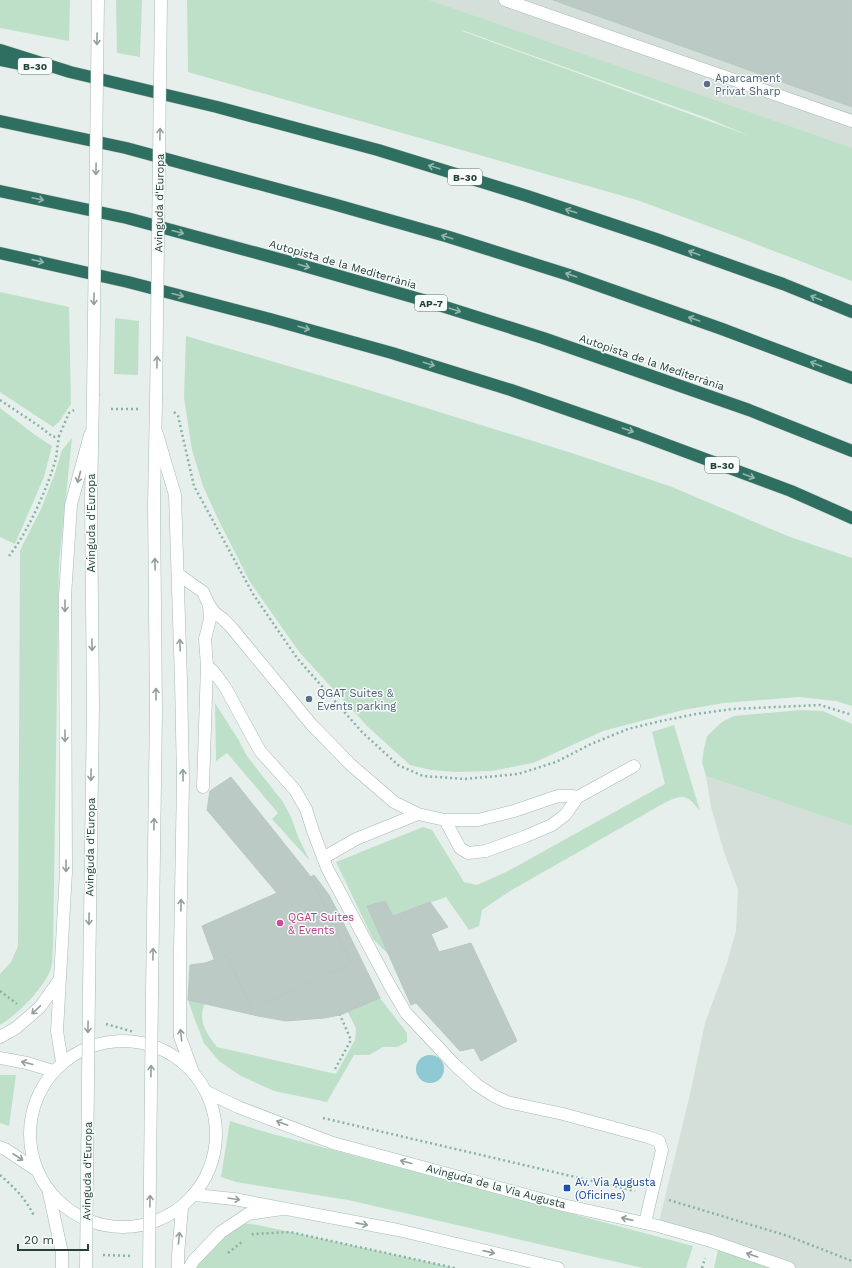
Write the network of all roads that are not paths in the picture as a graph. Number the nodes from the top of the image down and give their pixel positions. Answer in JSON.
{"nodes":[{"id":1,"x":98,"y":0,"type":"edge"},
{"id":2,"x":162,"y":0,"type":"edge"},
{"id":3,"x":505,"y":0,"type":"edge"},
{"id":4,"x":0,"y":50,"type":"edge"},
{"id":5,"x":0,"y":60,"type":"edge"},
{"id":6,"x":70,"y":72,"type":"junction"},
{"id":7,"x":0,"y":121,"type":"edge"},
{"id":8,"x":852,"y":121,"type":"edge"},
{"id":9,"x":0,"y":191,"type":"edge"},
{"id":10,"x":0,"y":253,"type":"edge"},
{"id":11,"x":852,"y":312,"type":"edge"},
{"id":12,"x":852,"y":378,"type":"edge"},
{"id":13,"x":92,"y":426,"type":"junction"},
{"id":14,"x":156,"y":431,"type":"junction"},
{"id":15,"x":852,"y":450,"type":"edge"},
{"id":16,"x":852,"y":518,"type":"edge"},
{"id":17,"x":178,"y":574,"type":"junction"},
{"id":18,"x":209,"y":605,"type":"junction"},
{"id":19,"x":207,"y":666,"type":"junction"},
{"id":20,"x":634,"y":766,"type":"dead end"},
{"id":21,"x":203,"y":786,"type":"dead end"},
{"id":22,"x":578,"y":797,"type":"junction"},
{"id":23,"x":418,"y":814,"type":"junction"},
{"id":24,"x":445,"y":820,"type":"junction"},
{"id":25,"x":323,"y":858,"type":"junction"},
{"id":26,"x":60,"y":979,"type":"junction"},
{"id":27,"x":0,"y":1037,"type":"edge"},
{"id":28,"x":0,"y":1058,"type":"edge"},
{"id":29,"x":62,"y":1062,"type":"junction"},
{"id":30,"x":53,"y":1071,"type":"junction"},
{"id":31,"x":193,"y":1072,"type":"junction"},
{"id":32,"x":207,"y":1092,"type":"junction"},
{"id":33,"x":0,"y":1147,"type":"edge"},
{"id":34,"x":35,"y":1169,"type":"junction"},
{"id":35,"x":49,"y":1193,"type":"junction"},
{"id":36,"x":195,"y":1194,"type":"junction"},
{"id":37,"x":182,"y":1208,"type":"junction"},
{"id":38,"x":284,"y":1209,"type":"junction"},
{"id":39,"x":645,"y":1223,"type":"junction"},
{"id":40,"x":62,"y":1268,"type":"edge"},
{"id":41,"x":86,"y":1268,"type":"edge"},
{"id":42,"x":149,"y":1268,"type":"edge"},
{"id":43,"x":178,"y":1268,"type":"edge"},
{"id":44,"x":189,"y":1268,"type":"edge"},
{"id":45,"x":558,"y":1268,"type":"edge"},
{"id":46,"x":789,"y":1268,"type":"edge"}],
"edges":[{"from":1,"to":13,"type":"street","name":"Avinguda d'Europa","one_way":true,"bridge":true},
{"from":14,"to":2,"type":"street","name":"Avinguda d'Europa","one_way":true,"bridge":true},
{"from":3,"to":8,"type":"street"},
{"from":4,"to":6,"type":"highway"},
{"from":5,"to":6,"type":"highway","number":"B-30"},
{"from":11,"to":6,"type":"highway","number":"B-30","one_way":true},
{"from":12,"to":7,"type":"highway","one_way":true},
{"from":9,"to":15,"type":"highway","name":"Autopista de la Mediterrània","number":"AP-7","one_way":true},
{"from":10,"to":16,"type":"highway","number":"B-30","one_way":true},
{"from":13,"to":26,"type":"street","name":"Avinguda d'Europa","one_way":true},
{"from":13,"to":41,"type":"street","name":"Avinguda d'Europa","one_way":true,"bridge":true},
{"from":14,"to":17,"type":"street","name":"Avinguda d'Europa"},
{"from":42,"to":14,"type":"street","name":"Avinguda d'Europa","one_way":true,"bridge":true},
{"from":17,"to":18,"type":"street"},
{"from":31,"to":17,"type":"street","name":"Avinguda d'Europa","one_way":true},
{"from":18,"to":19,"type":"street"},
{"from":18,"to":23,"type":"street"},
{"from":19,"to":21,"type":"street"},
{"from":19,"to":25,"type":"street"},
{"from":20,"to":22,"type":"street"},
{"from":22,"to":24,"type":"street"},
{"from":22,"to":24,"type":"street"},
{"from":23,"to":24,"type":"street"},
{"from":23,"to":25,"type":"street"},
{"from":25,"to":39,"type":"street"},
{"from":26,"to":27,"type":"street","one_way":true},
{"from":26,"to":29,"type":"street","name":"Avinguda d'Europa"},
{"from":30,"to":28,"type":"street","one_way":true},
{"from":29,"to":30,"type":"street"},
{"from":29,"to":31,"type":"street"},
{"from":30,"to":34,"type":"street"},
{"from":31,"to":32,"type":"street"},
{"from":32,"to":36,"type":"street"},
{"from":39,"to":32,"type":"street","name":"Avinguda de la Via Augusta","one_way":true},
{"from":33,"to":34,"type":"street","one_way":true},
{"from":34,"to":35,"type":"street"},
{"from":35,"to":37,"type":"street"},
{"from":35,"to":40,"type":"street"},
{"from":36,"to":37,"type":"street"},
{"from":36,"to":38,"type":"street","one_way":true},
{"from":43,"to":37,"type":"street","one_way":true},
{"from":38,"to":44,"type":"street"},
{"from":38,"to":45,"type":"street","one_way":true},
{"from":46,"to":39,"type":"street","name":"Avinguda de la Via Augusta","one_way":true}]}
